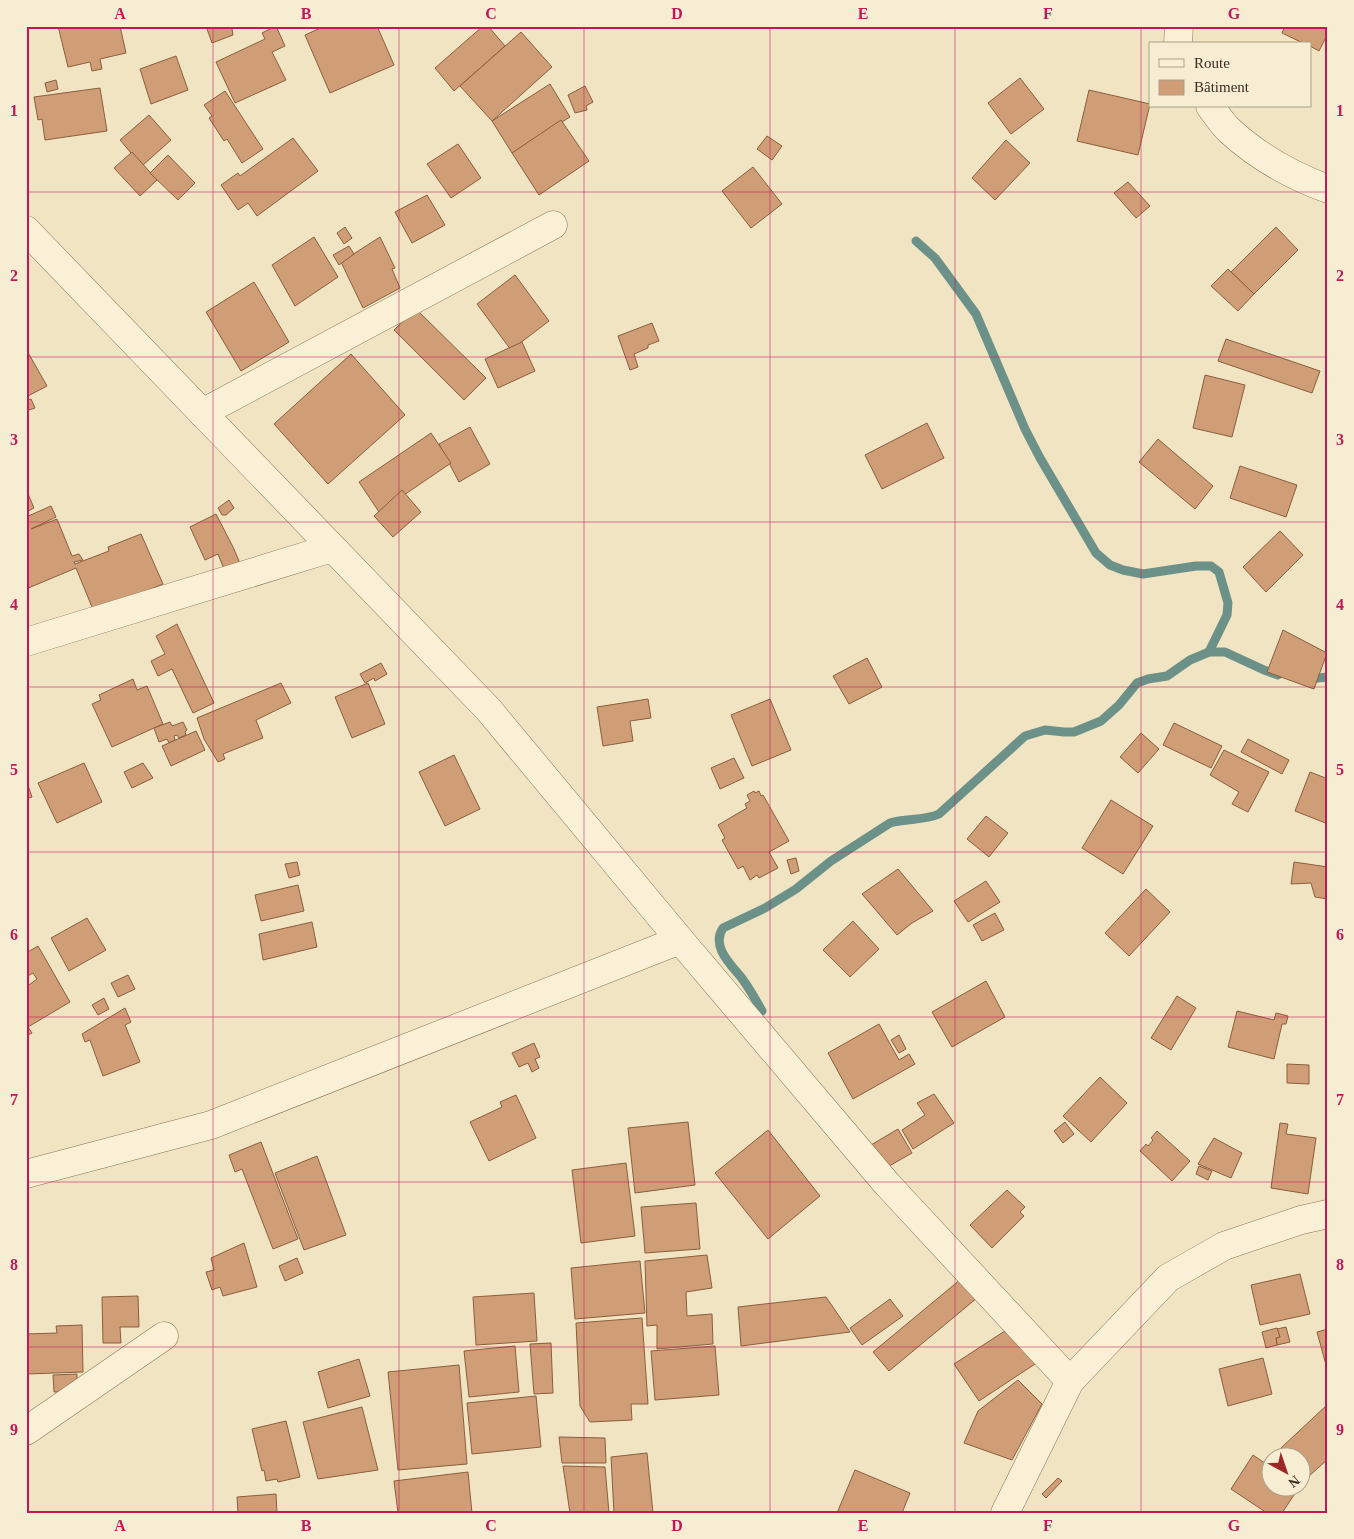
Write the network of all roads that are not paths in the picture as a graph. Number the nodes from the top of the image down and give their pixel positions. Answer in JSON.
{"nodes":[{"id":1,"x":1179,"y":26,"type":"edge"},
{"id":2,"x":1178,"y":42,"type":"edge"},
{"id":3,"x":1212,"y":108,"type":"edge"},
{"id":4,"x":1328,"y":189,"type":"edge"},
{"id":5,"x":553,"y":225,"type":"dead end"},
{"id":6,"x":26,"y":230,"type":"edge"},
{"id":7,"x":202,"y":413,"type":"junction"},
{"id":8,"x":332,"y":548,"type":"junction"},
{"id":9,"x":26,"y":642,"type":"edge"},
{"id":10,"x":680,"y":940,"type":"junction"},
{"id":11,"x":26,"y":1174,"type":"edge"},
{"id":12,"x":1328,"y":1214,"type":"edge"},
{"id":13,"x":164,"y":1336,"type":"dead end"},
{"id":14,"x":1070,"y":1381,"type":"junction"},
{"id":15,"x":26,"y":1431,"type":"edge"},
{"id":16,"x":1005,"y":1513,"type":"edge"}],
"edges":[{"from":1,"to":2,"type":"street"},
{"from":3,"to":4,"type":"street"},
{"from":5,"to":7,"type":"street"},
{"from":6,"to":7,"type":"street"},
{"from":7,"to":8,"type":"street"},
{"from":8,"to":9,"type":"street"},
{"from":8,"to":10,"type":"street"},
{"from":10,"to":11,"type":"street"},
{"from":10,"to":14,"type":"street"},
{"from":12,"to":14,"type":"street"},
{"from":13,"to":15,"type":"street"},
{"from":14,"to":16,"type":"street"}]}
